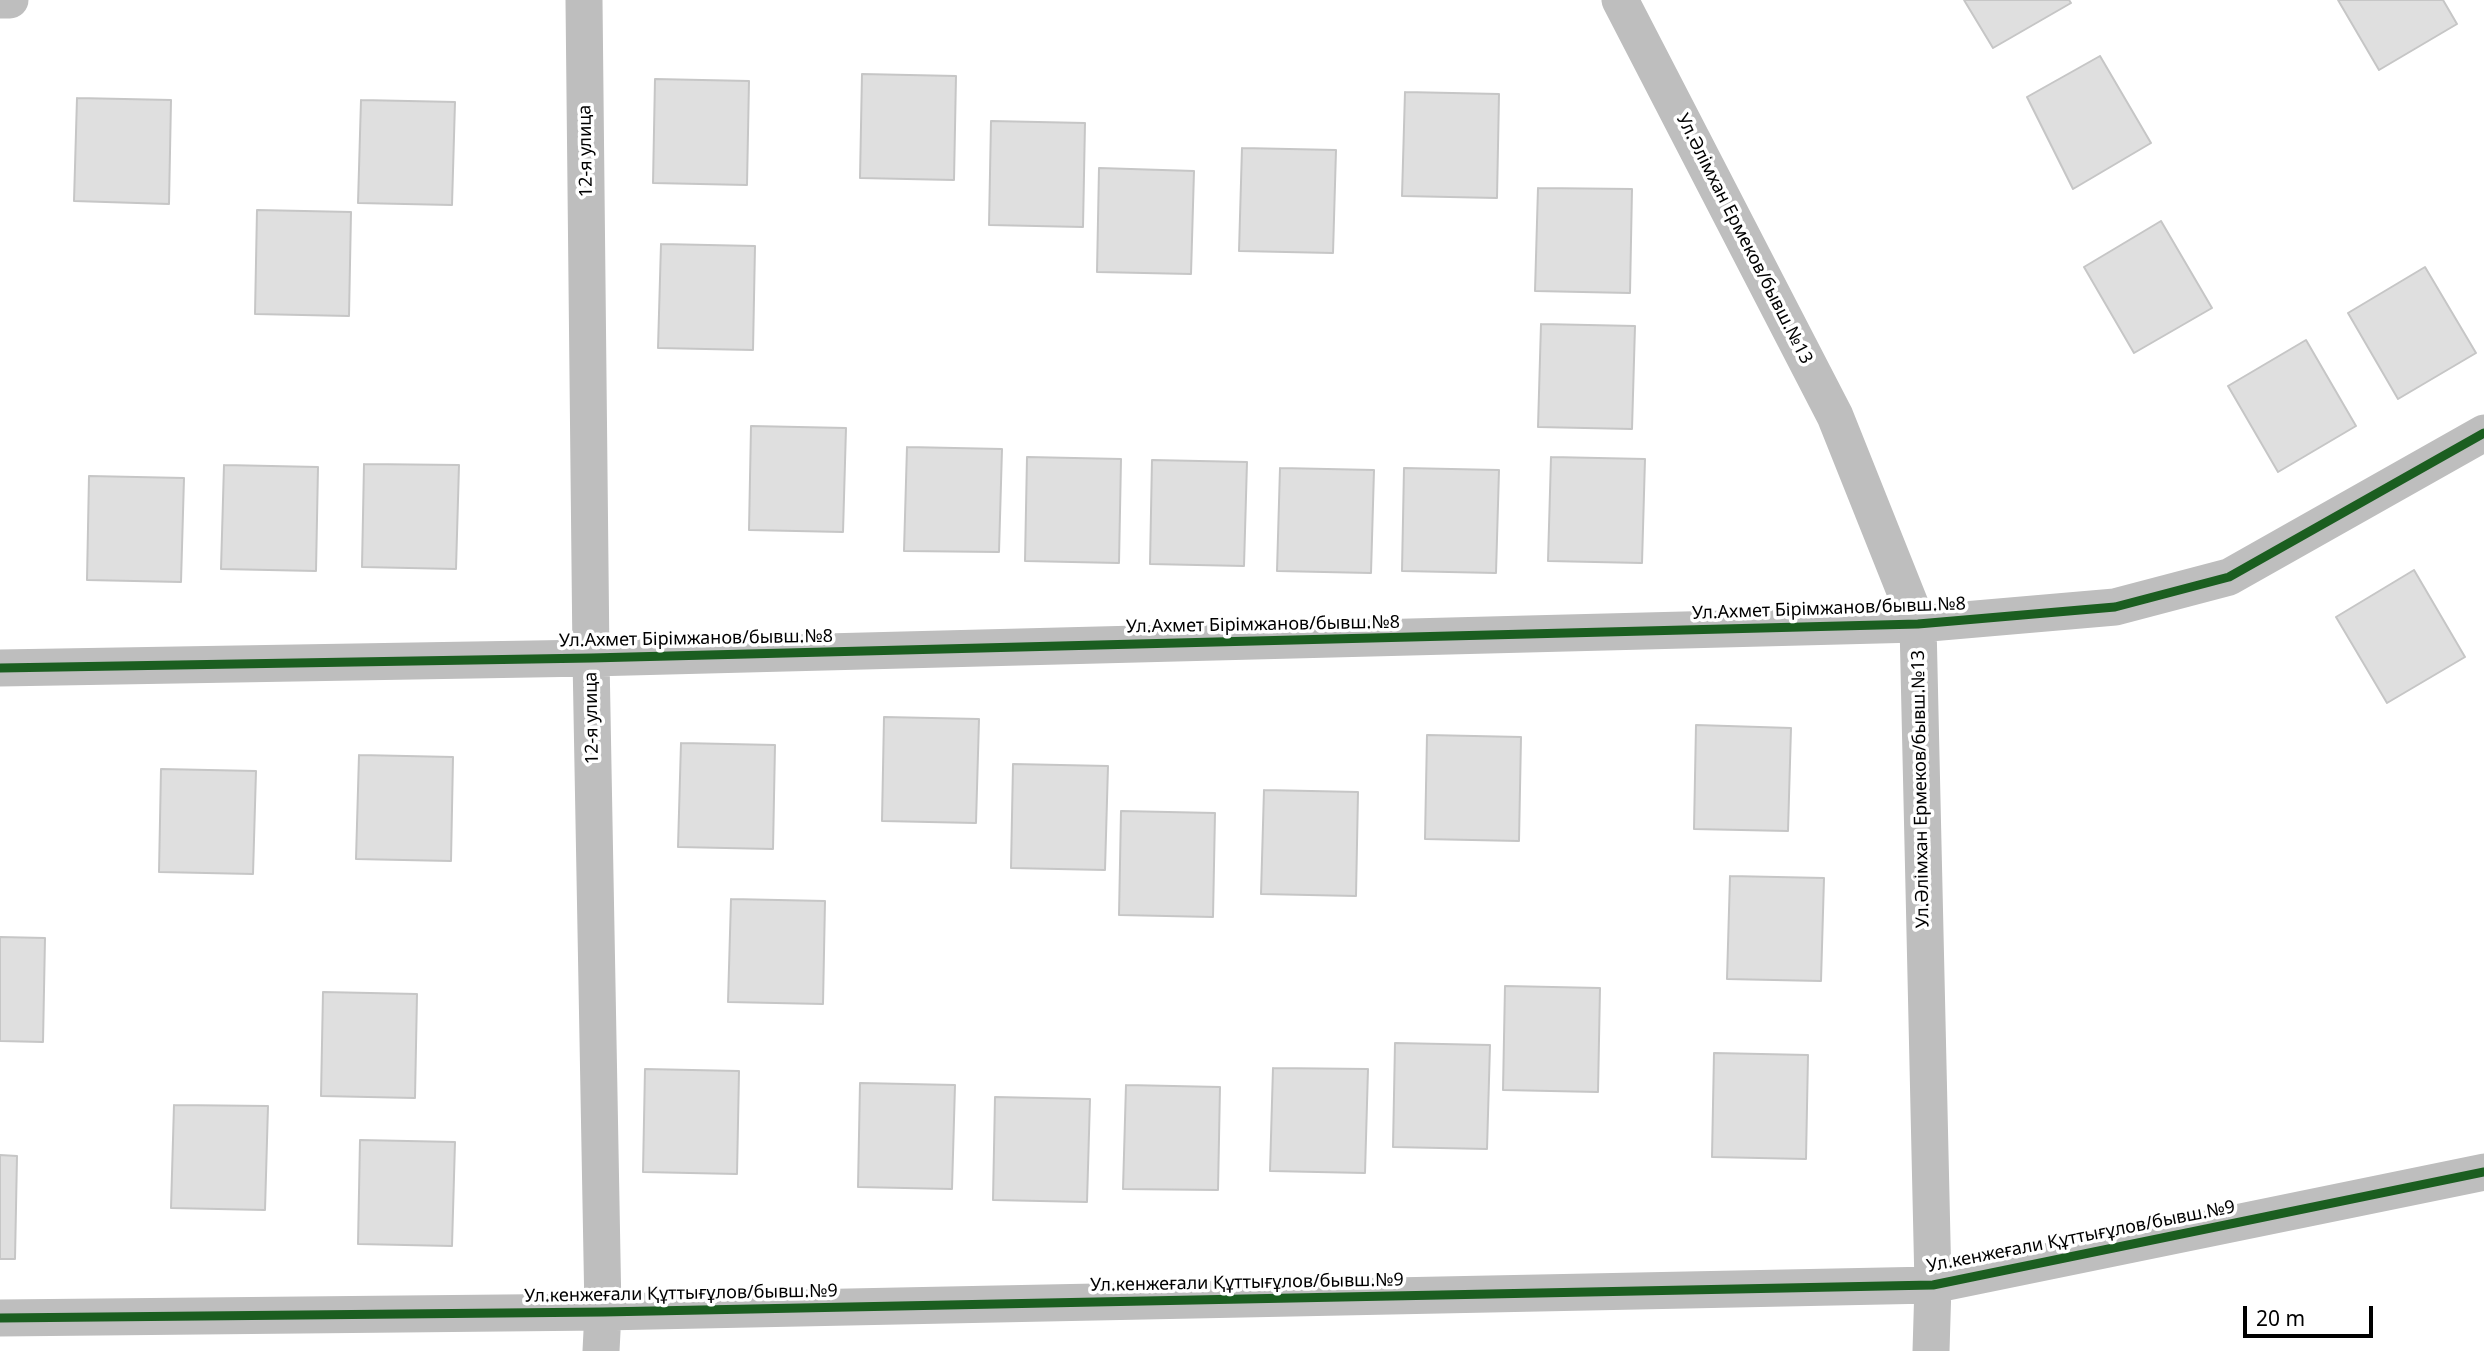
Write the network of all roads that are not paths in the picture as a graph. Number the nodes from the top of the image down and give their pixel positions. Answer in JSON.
{"nodes":[{"id":1,"x":0,"y":0,"type":"edge"},
{"id":2,"x":10,"y":0,"type":"edge"},
{"id":3,"x":584,"y":0,"type":"edge"},
{"id":4,"x":1620,"y":0,"type":"edge"},
{"id":5,"x":2484,"y":433,"type":"edge"},
{"id":6,"x":1917,"y":624,"type":"junction"},
{"id":7,"x":591,"y":658,"type":"junction"},
{"id":8,"x":0,"y":668,"type":"edge"},
{"id":9,"x":2484,"y":1172,"type":"edge"},
{"id":10,"x":1933,"y":1285,"type":"junction"},
{"id":11,"x":603,"y":1312,"type":"junction"},
{"id":12,"x":0,"y":1318,"type":"edge"},
{"id":13,"x":601,"y":1351,"type":"edge"},
{"id":14,"x":1931,"y":1351,"type":"edge"}],
"edges":[{"from":1,"to":2,"type":"street"},
{"from":3,"to":7,"type":"street","name":"12-я улица"},
{"from":4,"to":6,"type":"street","name":"Ул.Әлімхан Ермеков/бывш.№13"},
{"from":5,"to":6,"type":"street","name":"Ул.Ахмет Бірімжанов/бывш.№8"},
{"from":6,"to":7,"type":"street","name":"Ул.Ахмет Бірімжанов/бывш.№8"},
{"from":6,"to":10,"type":"street","name":"Ул.Әлімхан Ермеков/бывш.№13"},
{"from":7,"to":8,"type":"street","name":"Ул.Ахмет Бірімжанов/бывш.№8"},
{"from":7,"to":11,"type":"street","name":"12-я улица"},
{"from":9,"to":10,"type":"street","name":"Ул.кенжеғали Құттығұлов/бывш.№9"},
{"from":10,"to":11,"type":"street","name":"Ул.кенжеғали Құттығұлов/бывш.№9"},
{"from":10,"to":14,"type":"street","name":"Ул.Әлімхан Ермеков/бывш.№13"},
{"from":11,"to":12,"type":"street","name":"Ул.кенжеғали Құттығұлов/бывш.№9"},
{"from":11,"to":13,"type":"street","name":"12-я улица"}]}
